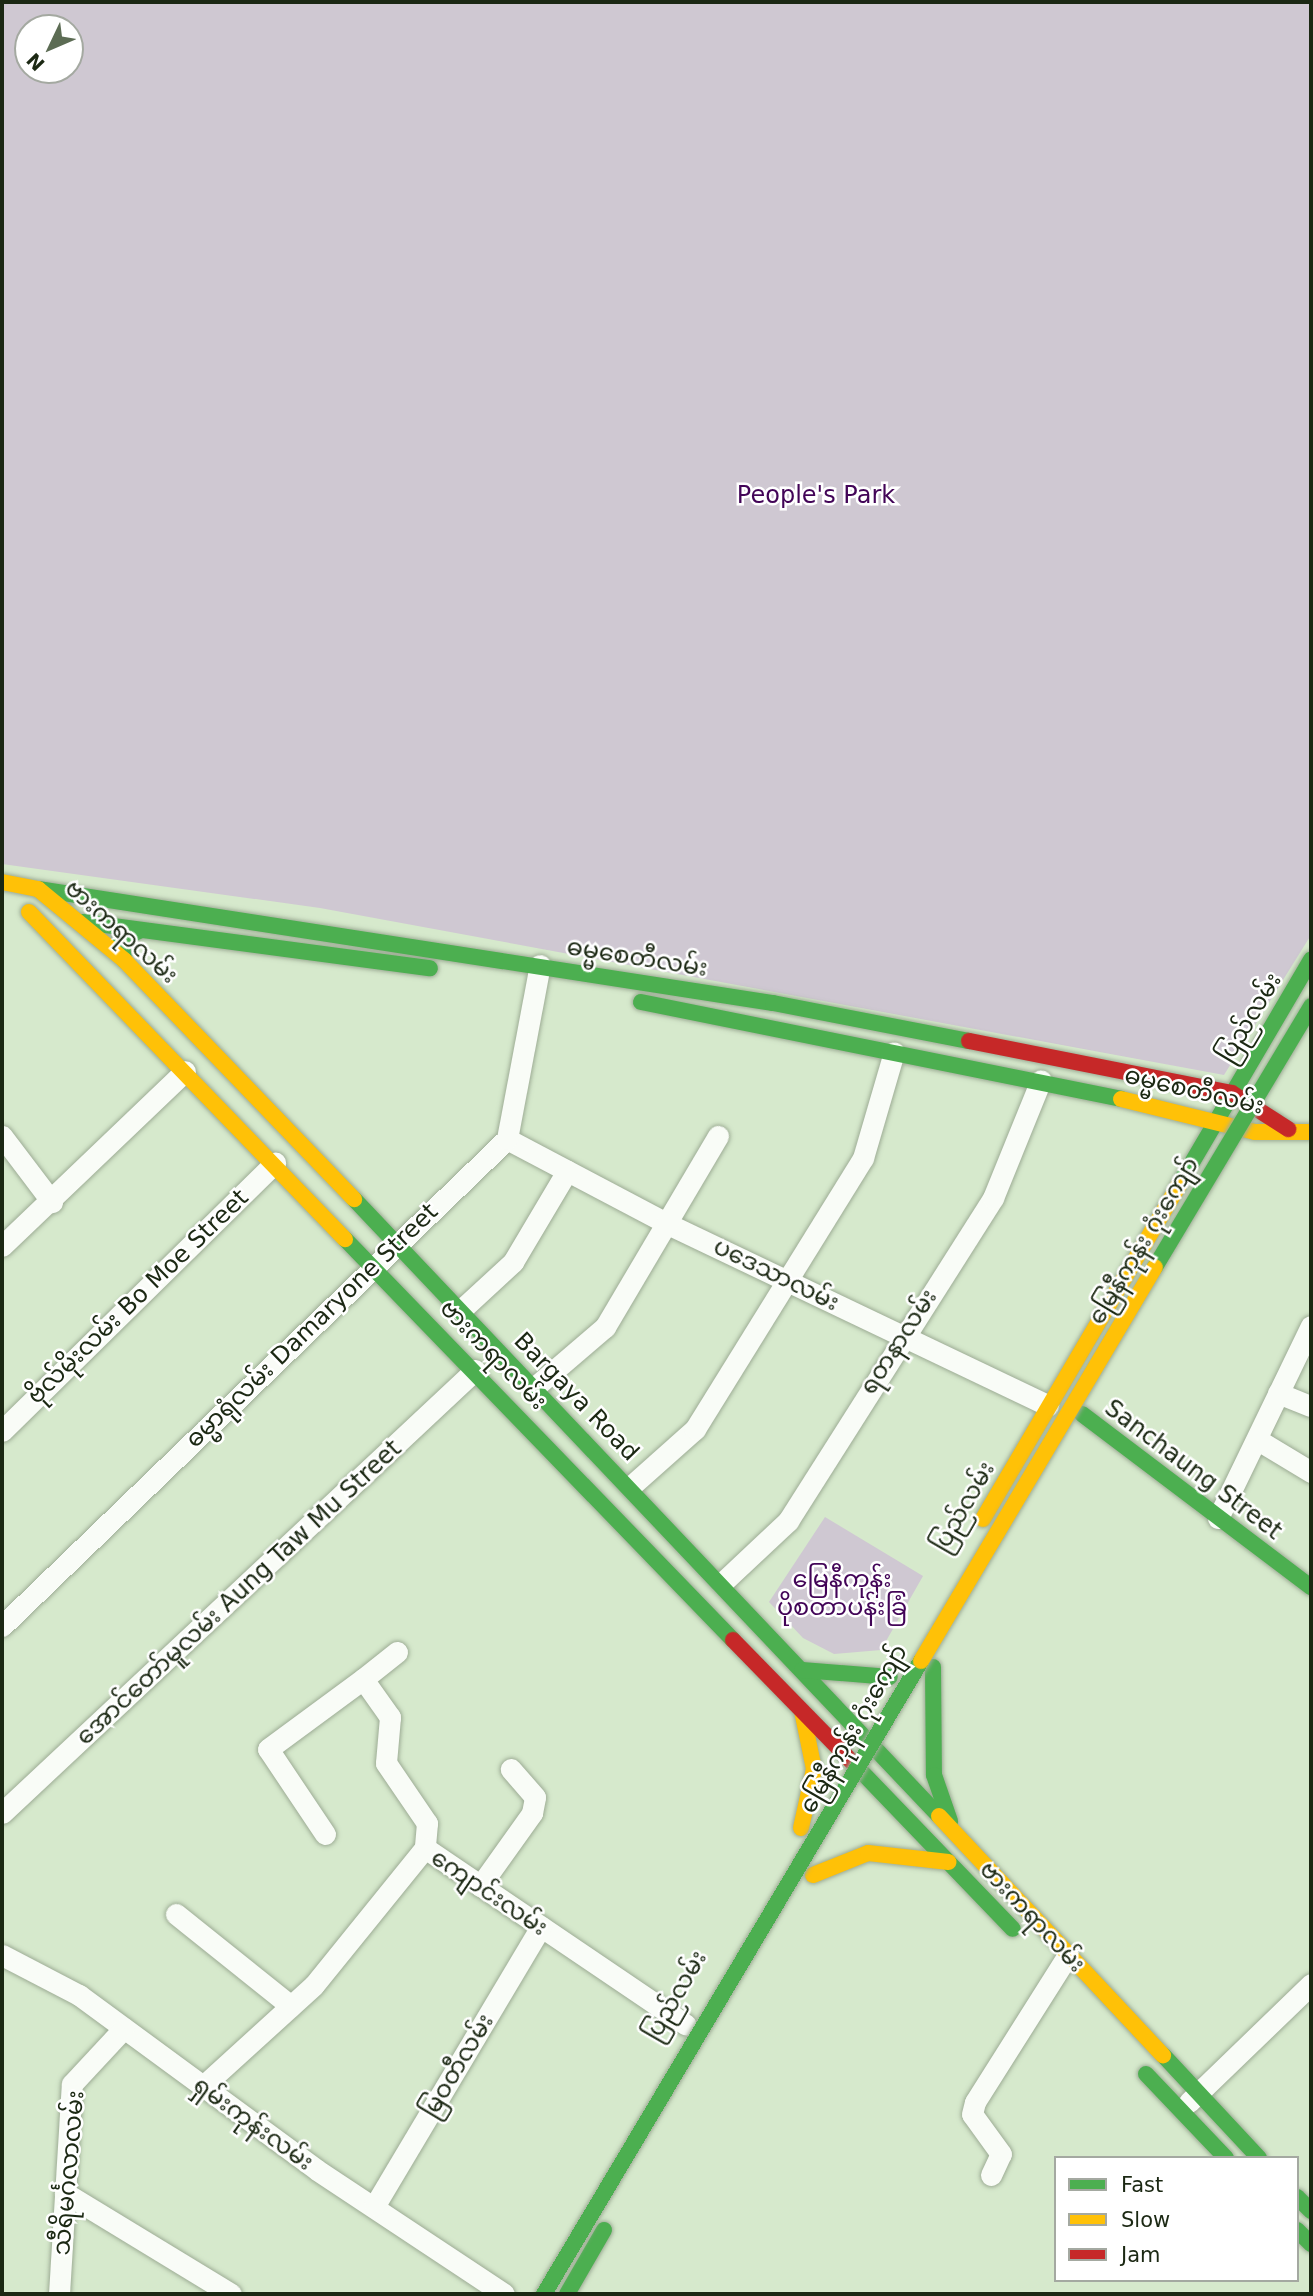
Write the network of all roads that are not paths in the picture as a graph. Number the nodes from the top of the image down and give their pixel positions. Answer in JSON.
{"nodes":[{"id":1,"x":2,"y":882,"type":"edge"},
{"id":2,"x":38,"y":889,"type":"junction"},
{"id":3,"x":22,"y":911,"type":"joint"},
{"id":4,"x":83,"y":922,"type":"junction"},
{"id":5,"x":139,"y":931,"type":"junction"},
{"id":6,"x":124,"y":960,"type":"junction"},
{"id":7,"x":1311,"y":960,"type":"edge"},
{"id":8,"x":538,"y":973,"type":"junction"},
{"id":9,"x":1311,"y":1006,"type":"edge"},
{"id":10,"x":172,"y":1009,"type":"junction"},
{"id":11,"x":1311,"y":1032,"type":"edge"},
{"id":12,"x":149,"y":1035,"type":"junction"},
{"id":13,"x":894,"y":1052,"type":"junction"},
{"id":14,"x":185,"y":1071,"type":"junction"},
{"id":15,"x":1041,"y":1080,"type":"junction"},
{"id":16,"x":1232,"y":1093,"type":"junction"},
{"id":17,"x":1266,"y":1111,"type":"junction"},
{"id":18,"x":1218,"y":1122,"type":"junction"},
{"id":19,"x":1288,"y":1129,"type":"junction"},
{"id":20,"x":1255,"y":1132,"type":"junction"},
{"id":21,"x":1311,"y":1132,"type":"edge"},
{"id":22,"x":2,"y":1136,"type":"edge"},
{"id":23,"x":718,"y":1136,"type":"dead end"},
{"id":24,"x":507,"y":1139,"type":"junction"},
{"id":25,"x":275,"y":1163,"type":"junction"},
{"id":26,"x":567,"y":1171,"type":"junction"},
{"id":27,"x":52,"y":1202,"type":"junction"},
{"id":28,"x":670,"y":1225,"type":"junction"},
{"id":29,"x":397,"y":1243,"type":"junction"},
{"id":30,"x":2,"y":1246,"type":"edge"},
{"id":31,"x":374,"y":1265,"type":"junction"},
{"id":32,"x":788,"y":1280,"type":"junction"},
{"id":33,"x":461,"y":1310,"type":"junction"},
{"id":34,"x":1311,"y":1326,"type":"edge"},
{"id":35,"x":901,"y":1336,"type":"junction"},
{"id":36,"x":475,"y":1370,"type":"junction"},
{"id":37,"x":535,"y":1387,"type":"junction"},
{"id":38,"x":1278,"y":1393,"type":"junction"},
{"id":39,"x":1048,"y":1405,"type":"junction"},
{"id":40,"x":1311,"y":1406,"type":"edge"},
{"id":41,"x":1082,"y":1414,"type":"junction"},
{"id":42,"x":2,"y":1431,"type":"edge"},
{"id":43,"x":1258,"y":1440,"type":"junction"},
{"id":44,"x":1311,"y":1472,"type":"edge"},
{"id":45,"x":631,"y":1486,"type":"junction"},
{"id":46,"x":611,"y":1507,"type":"junction"},
{"id":47,"x":1218,"y":1518,"type":"junction"},
{"id":48,"x":722,"y":1583,"type":"junction"},
{"id":49,"x":1311,"y":1587,"type":"edge"},
{"id":50,"x":2,"y":1626,"type":"edge"},
{"id":51,"x":397,"y":1652,"type":"dead end"},
{"id":52,"x":933,"y":1667,"type":"junction"},
{"id":53,"x":802,"y":1670,"type":"junction"},
{"id":54,"x":890,"y":1677,"type":"junction"},
{"id":55,"x":363,"y":1679,"type":"junction"},
{"id":56,"x":802,"y":1711,"type":"junction"},
{"id":57,"x":859,"y":1731,"type":"junction"},
{"id":58,"x":846,"y":1756,"type":"junction"},
{"id":59,"x":883,"y":1756,"type":"junction"},
{"id":60,"x":511,"y":1769,"type":"dead end"},
{"id":61,"x":870,"y":1779,"type":"junction"},
{"id":62,"x":2,"y":1813,"type":"edge"},
{"id":63,"x":800,"y":1828,"type":"junction"},
{"id":64,"x":325,"y":1834,"type":"dead end"},
{"id":65,"x":957,"y":1836,"type":"junction"},
{"id":66,"x":425,"y":1848,"type":"junction"},
{"id":67,"x":948,"y":1862,"type":"junction"},
{"id":68,"x":813,"y":1875,"type":"junction"},
{"id":69,"x":480,"y":1886,"type":"junction"},
{"id":70,"x":176,"y":1914,"type":"dead end"},
{"id":71,"x":541,"y":1927,"type":"junction"},
{"id":72,"x":1027,"y":1944,"type":"dead end"},
{"id":73,"x":2,"y":1955,"type":"edge"},
{"id":74,"x":1068,"y":1955,"type":"junction"},
{"id":75,"x":1049,"y":1968,"type":"junction"},
{"id":76,"x":1311,"y":1984,"type":"edge"},
{"id":77,"x":1071,"y":1992,"type":"dead end"},
{"id":78,"x":291,"y":2006,"type":"junction"},
{"id":79,"x":686,"y":2025,"type":"junction"},
{"id":80,"x":124,"y":2028,"type":"junction"},
{"id":81,"x":1135,"y":2062,"type":"dead end"},
{"id":82,"x":202,"y":2087,"type":"junction"},
{"id":83,"x":1197,"y":2095,"type":"junction"},
{"id":84,"x":1180,"y":2110,"type":"junction"},
{"id":85,"x":1224,"y":2156,"type":"edge"},
{"id":86,"x":1257,"y":2156,"type":"edge"},
{"id":87,"x":991,"y":2175,"type":"dead end"},
{"id":88,"x":65,"y":2193,"type":"junction"},
{"id":89,"x":375,"y":2205,"type":"junction"},
{"id":90,"x":59,"y":2294,"type":"edge"},
{"id":91,"x":231,"y":2294,"type":"edge"},
{"id":92,"x":504,"y":2294,"type":"edge"},
{"id":93,"x":529,"y":2294,"type":"edge"},
{"id":94,"x":544,"y":2294,"type":"edge"},
{"id":95,"x":567,"y":2294,"type":"edge"}],
"edges":[{"from":1,"to":2,"type":"main road","name":"ဓမ္မစေတီလမ်း"},
{"from":2,"to":4,"type":"main road","name":"ဗားကရာလမ်း"},
{"from":2,"to":8,"type":"main road","name":"ဓမ္မစေတီလမ်း"},
{"from":3,"to":4,"type":"main road","name":"ဓမ္မစေတီလမ်း"},
{"from":3,"to":12,"type":"main road","name":"ဗားကရာလမ်း"},
{"from":4,"to":5,"type":"main road","name":"ဓမ္မစေတီလမ်း"},
{"from":4,"to":6,"type":"main road","name":"ဗားကရာလမ်း"},
{"from":5,"to":6,"type":"main road"},
{"from":5,"to":8,"type":"main road","name":"ဓမ္မစေတီလမ်း"},
{"from":6,"to":10,"type":"main road","name":"ဗားကရာလမ်း"},
{"from":7,"to":16,"type":"main road","name":"ပြည်လမ်း"},
{"from":8,"to":13,"type":"main road","name":"ဓမ္မစေတီလမ်း"},
{"from":8,"to":16,"type":"main road","name":"ဓမ္မစေတီလမ်း"},
{"from":8,"to":24,"type":"street"},
{"from":9,"to":94,"type":"main road","name":"မြေနီကုန်း ဂုံးကျော်","bridge":true},
{"from":10,"to":12,"type":"main road","name":"ဗားကရာလမ်း"},
{"from":10,"to":29,"type":"main road","name":"ဗားကရာလမ်း"},
{"from":11,"to":17,"type":"main road"},
{"from":12,"to":14,"type":"main road","name":"ဗားကရာလမ်း"},
{"from":13,"to":15,"type":"main road","name":"ဓမ္မစေတီလမ်း"},
{"from":13,"to":32,"type":"street"},
{"from":14,"to":25,"type":"main road","name":"ဗားကရာလမ်း"},
{"from":14,"to":27,"type":"street"},
{"from":15,"to":18,"type":"main road","name":"ဓမ္မစေတီလမ်း"},
{"from":15,"to":35,"type":"street","name":"ရတနာလမ်း"},
{"from":16,"to":17,"type":"main road","name":"ဓမ္မစေတီလမ်း"},
{"from":16,"to":18,"type":"main road","name":"ပြည်လမ်း"},
{"from":17,"to":19,"type":"main road","name":"ဓမ္မစေတီလမ်း"},
{"from":17,"to":20,"type":"main road"},
{"from":18,"to":20,"type":"main road","name":"ဓမ္မစေတီလမ်း"},
{"from":18,"to":39,"type":"main road","name":"ပြည်လမ်း"},
{"from":19,"to":20,"type":"main road","name":"ဓမ္မစေတီလမ်း"},
{"from":19,"to":21,"type":"main road"},
{"from":20,"to":41,"type":"main road"},
{"from":22,"to":27,"type":"street"},
{"from":23,"to":28,"type":"street"},
{"from":24,"to":26,"type":"street","name":"ပဒေသာလမ်း"},
{"from":24,"to":29,"type":"street","name":"ဓမ္မာရုံလမ်း Damaryone Street"},
{"from":25,"to":31,"type":"main road","name":"ဗားကရာလမ်း"},
{"from":25,"to":42,"type":"street","name":"ဗိုလ်မိုးလမ်း Bo Moe Street"},
{"from":26,"to":28,"type":"street","name":"ပဒေသာလမ်း"},
{"from":26,"to":33,"type":"street"},
{"from":27,"to":30,"type":"street"},
{"from":28,"to":32,"type":"street","name":"ပဒေသာလမ်း"},
{"from":28,"to":37,"type":"street"},
{"from":29,"to":31,"type":"street","name":"ဓမ္မာရုံလမ်း Damaryone Street"},
{"from":29,"to":33,"type":"main road","name":"Bargaya Road"},
{"from":31,"to":36,"type":"main road","name":"ဗားကရာလမ်း"},
{"from":31,"to":50,"type":"street","name":"ဓမ္မာရုံလမ်း Damaryone Street"},
{"from":32,"to":35,"type":"street","name":"ပဒေသာလမ်း"},
{"from":32,"to":45,"type":"street"},
{"from":33,"to":37,"type":"main road","name":"Bargaya Road"},
{"from":34,"to":38,"type":"street"},
{"from":35,"to":39,"type":"street","name":"ပဒေသာလမ်း"},
{"from":35,"to":48,"type":"street","name":"ရတနာလမ်း"},
{"from":36,"to":46,"type":"main road","name":"ဗားကရာလမ်း"},
{"from":36,"to":62,"type":"street","name":"အောင်တော်မူလမ်း Aung Taw Mu Street"},
{"from":37,"to":45,"type":"main road","name":"Bargaya Road"},
{"from":38,"to":40,"type":"street"},
{"from":38,"to":43,"type":"street"},
{"from":39,"to":54,"type":"main road","name":"ပြည်လမ်း"},
{"from":41,"to":47,"type":"main road","name":"Sanchaung Street"},
{"from":41,"to":52,"type":"main road"},
{"from":43,"to":44,"type":"street"},
{"from":43,"to":47,"type":"street"},
{"from":45,"to":46,"type":"main road"},
{"from":45,"to":48,"type":"main road","name":"Bargaya Road"},
{"from":46,"to":56,"type":"main road","name":"ဗားကရာလမ်း"},
{"from":47,"to":49,"type":"main road","name":"Sanchaung Street"},
{"from":48,"to":53,"type":"main road"},
{"from":51,"to":55,"type":"street"},
{"from":52,"to":59,"type":"main road"},
{"from":52,"to":65,"type":"main road"},
{"from":53,"to":54,"type":"main road"},
{"from":53,"to":57,"type":"main road"},
{"from":54,"to":57,"type":"main road","name":"ပြည်လမ်း"},
{"from":55,"to":64,"type":"street"},
{"from":55,"to":66,"type":"street"},
{"from":56,"to":58,"type":"main road","name":"ဗားကရာလမ်း"},
{"from":56,"to":63,"type":"main road"},
{"from":57,"to":58,"type":"main road","name":"ပြည်လမ်း"},
{"from":57,"to":59,"type":"main road","name":"ဗားကရာလမ်း"},
{"from":58,"to":61,"type":"main road","name":"ဗားကရာလမ်း"},
{"from":58,"to":63,"type":"main road","name":"ပြည်လမ်း"},
{"from":59,"to":61,"type":"main road"},
{"from":59,"to":65,"type":"main road","name":"ဗားကရာလမ်း"},
{"from":60,"to":69,"type":"street"},
{"from":61,"to":67,"type":"main road","name":"ဗားကရာလမ်း"},
{"from":61,"to":68,"type":"main road"},
{"from":63,"to":79,"type":"main road","name":"ပြည်လမ်း"},
{"from":65,"to":74,"type":"main road","name":"ဗားကရာလမ်း"},
{"from":66,"to":69,"type":"street","name":"ကျောင်းလမ်း"},
{"from":66,"to":78,"type":"street","name":"ကျောင်းလမ်း"},
{"from":67,"to":68,"type":"main road"},
{"from":67,"to":72,"type":"main road","name":"ဗားကရာလမ်း"},
{"from":68,"to":95,"type":"main road"},
{"from":69,"to":71,"type":"street","name":"ကျောင်းလမ်း"},
{"from":70,"to":78,"type":"street"},
{"from":71,"to":79,"type":"street","name":"ကျောင်းလမ်း"},
{"from":71,"to":89,"type":"street","name":"မြဝတီလမ်း"},
{"from":73,"to":80,"type":"street","name":"ရှမ်းကုန်းလမ်း"},
{"from":74,"to":75,"type":"street"},
{"from":74,"to":83,"type":"main road","name":"ဗားကရာလမ်း"},
{"from":75,"to":77,"type":"main road","name":"ဗားကရာလမ်း"},
{"from":75,"to":87,"type":"street"},
{"from":76,"to":83,"type":"street"},
{"from":78,"to":82,"type":"street","name":"ကျောင်းလမ်း"},
{"from":79,"to":93,"type":"main road","name":"ပြည်လမ်း"},
{"from":80,"to":82,"type":"street","name":"ရှမ်းကုန်းလမ်း"},
{"from":80,"to":88,"type":"street","name":"သီရိမင်္ဂလာလမ်း"},
{"from":81,"to":84,"type":"main road"},
{"from":82,"to":89,"type":"street","name":"ရှမ်းကုန်းလမ်း"},
{"from":83,"to":84,"type":"street"},
{"from":83,"to":86,"type":"main road","name":"ဗားကရာလမ်း"},
{"from":84,"to":85,"type":"main road"},
{"from":88,"to":90,"type":"street","name":"သီရိမင်္ဂလာလမ်း"},
{"from":88,"to":91,"type":"street"},
{"from":89,"to":92,"type":"street","name":"ရှမ်းကုန်းလမ်း"}]}
